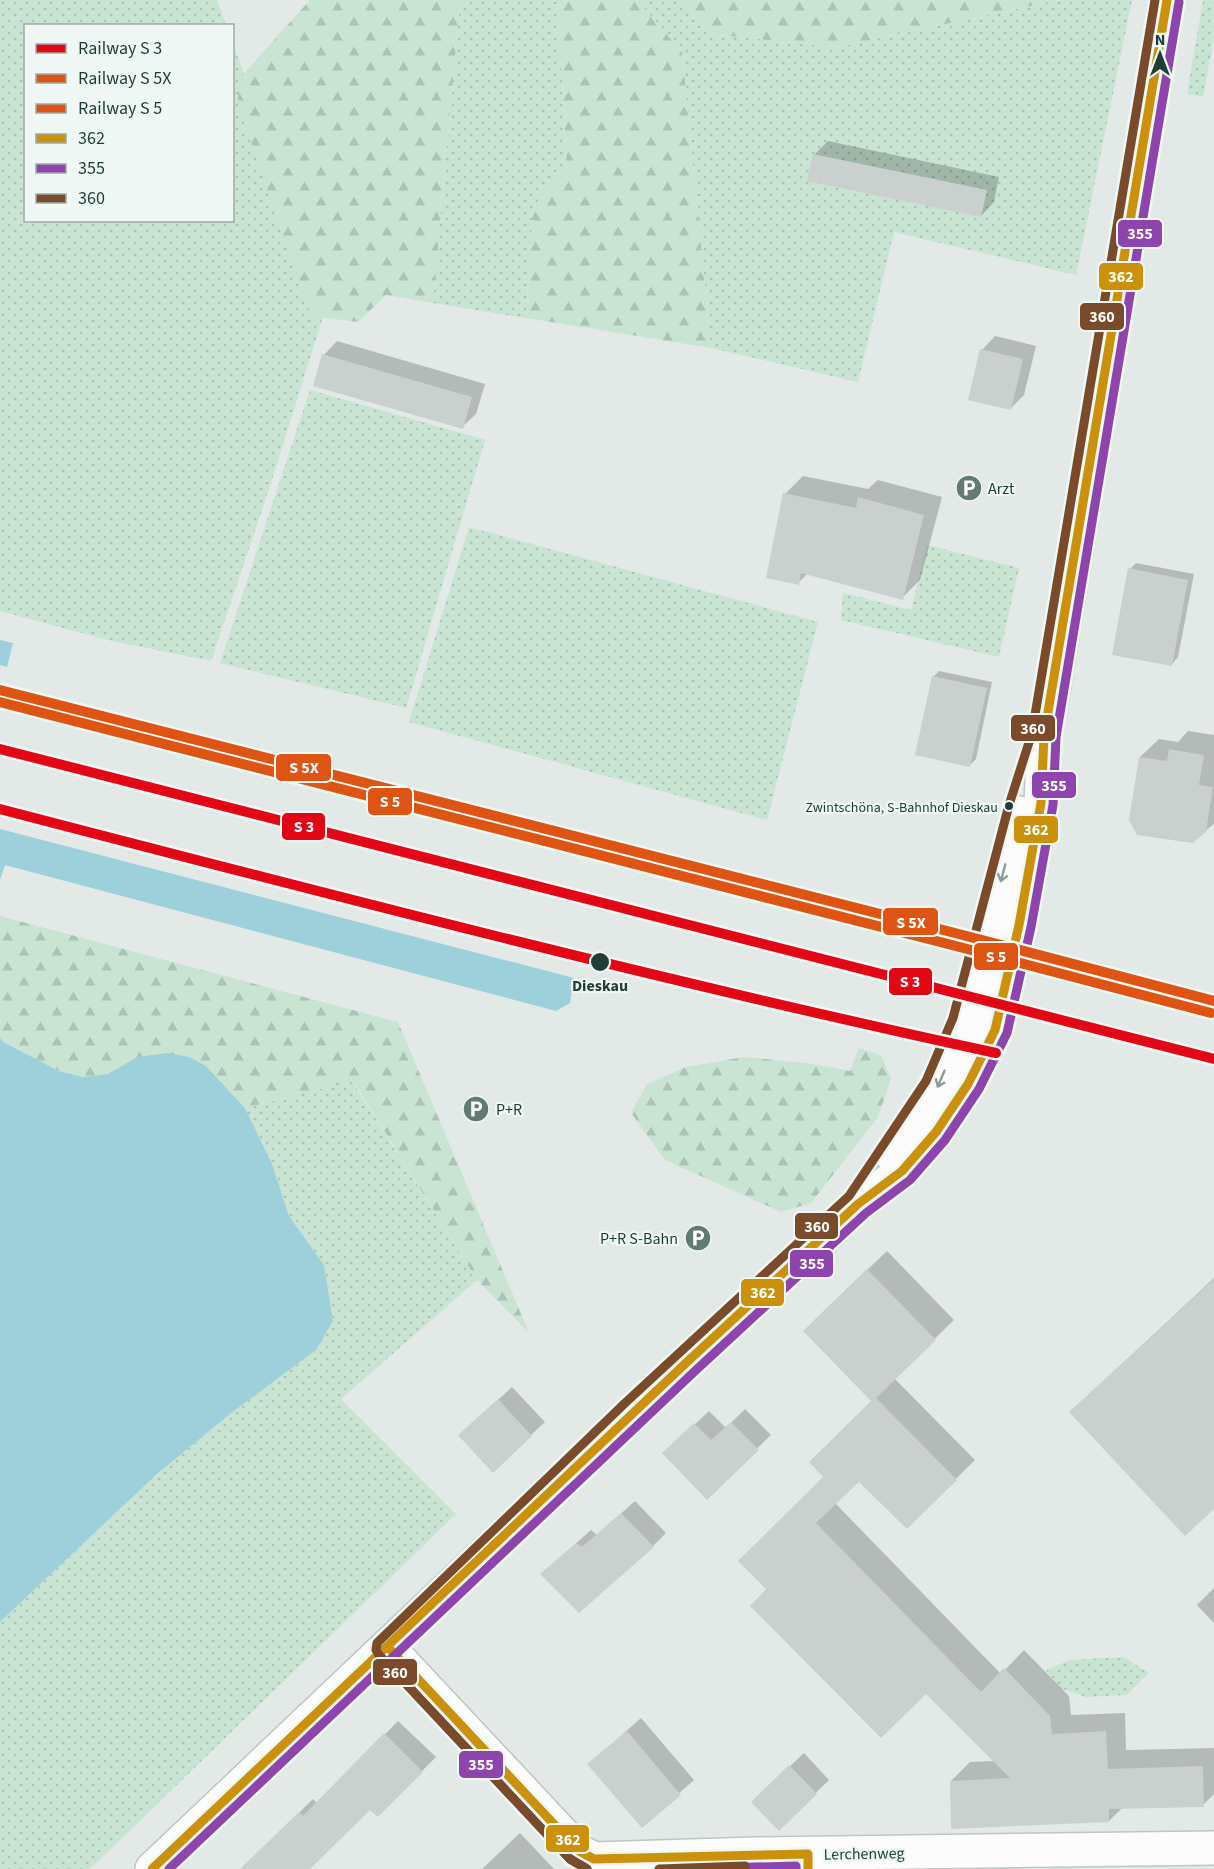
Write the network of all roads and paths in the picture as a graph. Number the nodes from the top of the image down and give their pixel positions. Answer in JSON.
{"nodes":[{"id":1,"x":1167,"y":0,"type":"edge"},
{"id":2,"x":388,"y":1647,"type":"junction"},
{"id":3,"x":1214,"y":1848,"type":"edge"},
{"id":4,"x":808,"y":1861,"type":"edge"},
{"id":5,"x":757,"y":1862,"type":"edge"},
{"id":6,"x":152,"y":1869,"type":"edge"}],
"edges":[{"from":1,"to":2,"type":"street"},
{"from":2,"to":5,"type":"street","name":"Lerchenweg"},
{"from":2,"to":6,"type":"street"},
{"from":3,"to":4,"type":"street","name":"Lerchenweg"},
{"from":4,"to":5,"type":"street","name":"Lerchenweg"}]}
